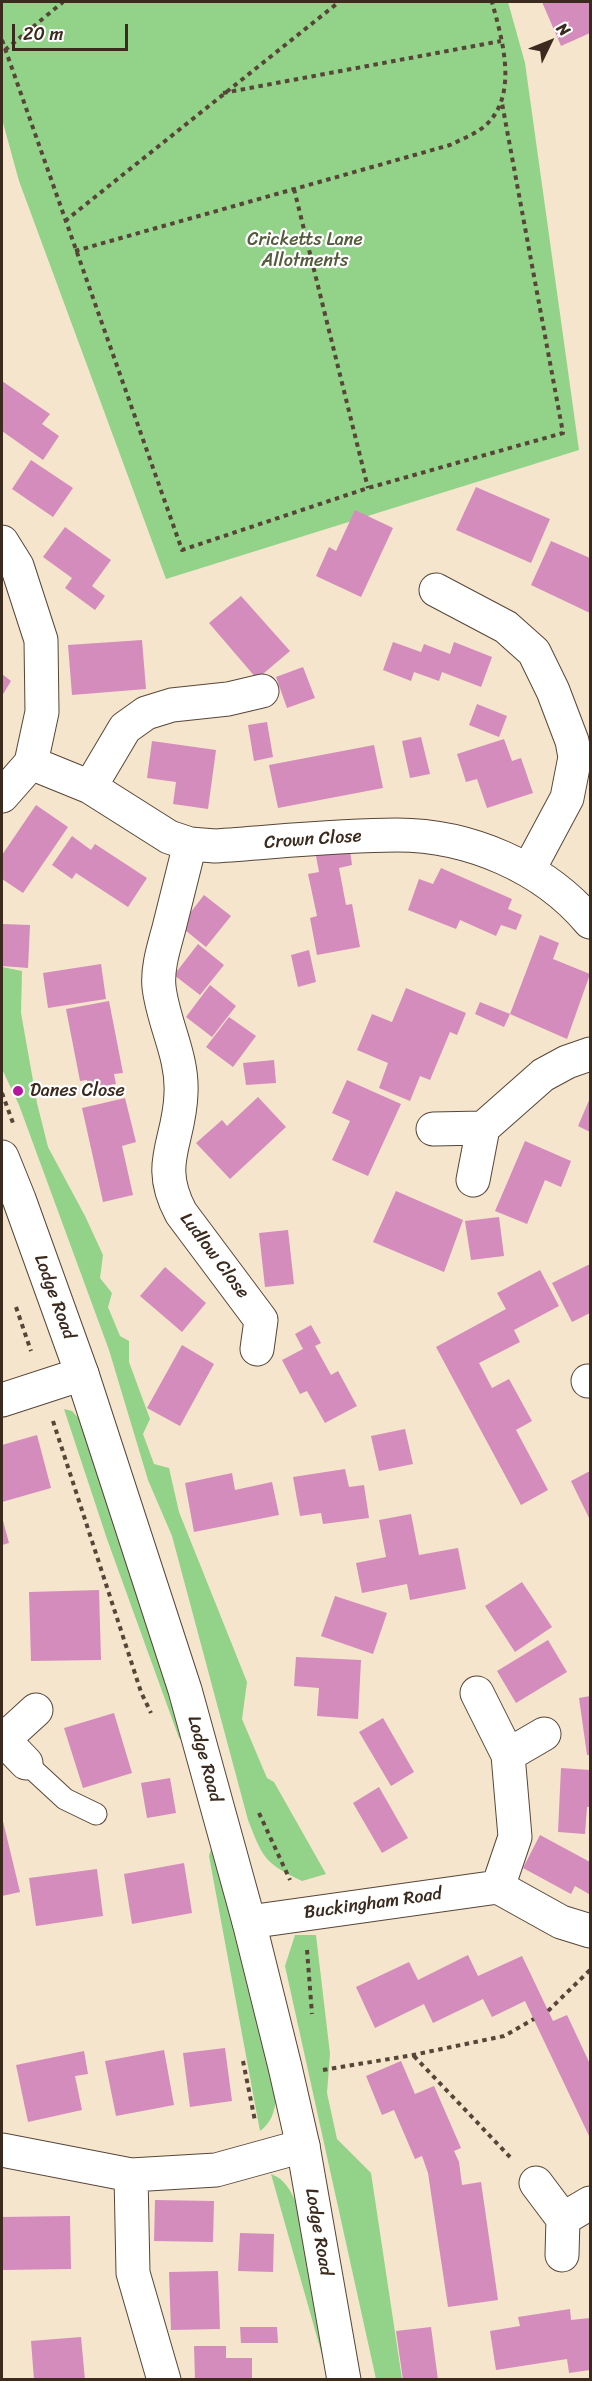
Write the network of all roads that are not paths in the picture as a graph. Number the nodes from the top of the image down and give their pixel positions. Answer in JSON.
{"nodes":[{"id":1,"x":2,"y":542,"type":"edge"},
{"id":2,"x":436,"y":590,"type":"dead end"},
{"id":3,"x":261,"y":691,"type":"dead end"},
{"id":4,"x":32,"y":763,"type":"junction"},
{"id":5,"x":90,"y":787,"type":"junction"},
{"id":6,"x":2,"y":796,"type":"edge"},
{"id":7,"x":189,"y":844,"type":"junction"},
{"id":8,"x":529,"y":869,"type":"junction"},
{"id":9,"x":591,"y":922,"type":"edge"},
{"id":10,"x":591,"y":1054,"type":"edge"},
{"id":11,"x":483,"y":1128,"type":"junction"},
{"id":12,"x":434,"y":1129,"type":"dead end"},
{"id":13,"x":2,"y":1157,"type":"edge"},
{"id":14,"x":473,"y":1180,"type":"dead end"},
{"id":15,"x":267,"y":1329,"type":"dead end"},
{"id":16,"x":82,"y":1374,"type":"junction"},
{"id":17,"x":2,"y":1400,"type":"edge"},
{"id":18,"x":477,"y":1693,"type":"dead end"},
{"id":19,"x":36,"y":1710,"type":"dead end"},
{"id":20,"x":543,"y":1734,"type":"dead end"},
{"id":21,"x":10,"y":1748,"type":"edge"},
{"id":22,"x":508,"y":1755,"type":"junction"},
{"id":23,"x":96,"y":1814,"type":"dead end"},
{"id":24,"x":498,"y":1887,"type":"junction"},
{"id":25,"x":249,"y":1923,"type":"junction"},
{"id":26,"x":591,"y":1931,"type":"edge"},
{"id":27,"x":303,"y":2146,"type":"junction"},
{"id":28,"x":2,"y":2150,"type":"edge"},
{"id":29,"x":131,"y":2175,"type":"junction"},
{"id":30,"x":536,"y":2183,"type":"road end"},
{"id":31,"x":591,"y":2203,"type":"edge"},
{"id":32,"x":563,"y":2219,"type":"junction"},
{"id":33,"x":562,"y":2255,"type":"dead end"},
{"id":34,"x":164,"y":2379,"type":"edge"},
{"id":35,"x":344,"y":2379,"type":"edge"}],
"edges":[{"from":1,"to":4,"type":"street"},
{"from":2,"to":8,"type":"street"},
{"from":3,"to":5,"type":"street"},
{"from":4,"to":5,"type":"street","name":"Crown Close"},
{"from":4,"to":6,"type":"street"},
{"from":5,"to":7,"type":"street","name":"Crown Close"},
{"from":7,"to":8,"type":"street","name":"Crown Close"},
{"from":7,"to":15,"type":"street","name":"Ludlow Close"},
{"from":8,"to":9,"type":"street","name":"Crown Close"},
{"from":10,"to":11,"type":"street"},
{"from":11,"to":12,"type":"street"},
{"from":11,"to":14,"type":"street"},
{"from":13,"to":16,"type":"street","name":"Lodge Road"},
{"from":16,"to":17,"type":"street"},
{"from":16,"to":25,"type":"street","name":"Lodge Road"},
{"from":18,"to":22,"type":"street"},
{"from":19,"to":21,"type":"street"},
{"from":20,"to":22,"type":"street"},
{"from":21,"to":23,"type":"lane"},
{"from":22,"to":24,"type":"street"},
{"from":24,"to":25,"type":"street","name":"Buckingham Road"},
{"from":24,"to":26,"type":"street"},
{"from":25,"to":27,"type":"street","name":"Lodge Road"},
{"from":27,"to":29,"type":"street"},
{"from":27,"to":35,"type":"street","name":"Lodge Road"},
{"from":28,"to":29,"type":"street"},
{"from":29,"to":34,"type":"street"},
{"from":30,"to":32,"type":"street"},
{"from":31,"to":32,"type":"street"},
{"from":32,"to":33,"type":"street"}]}
